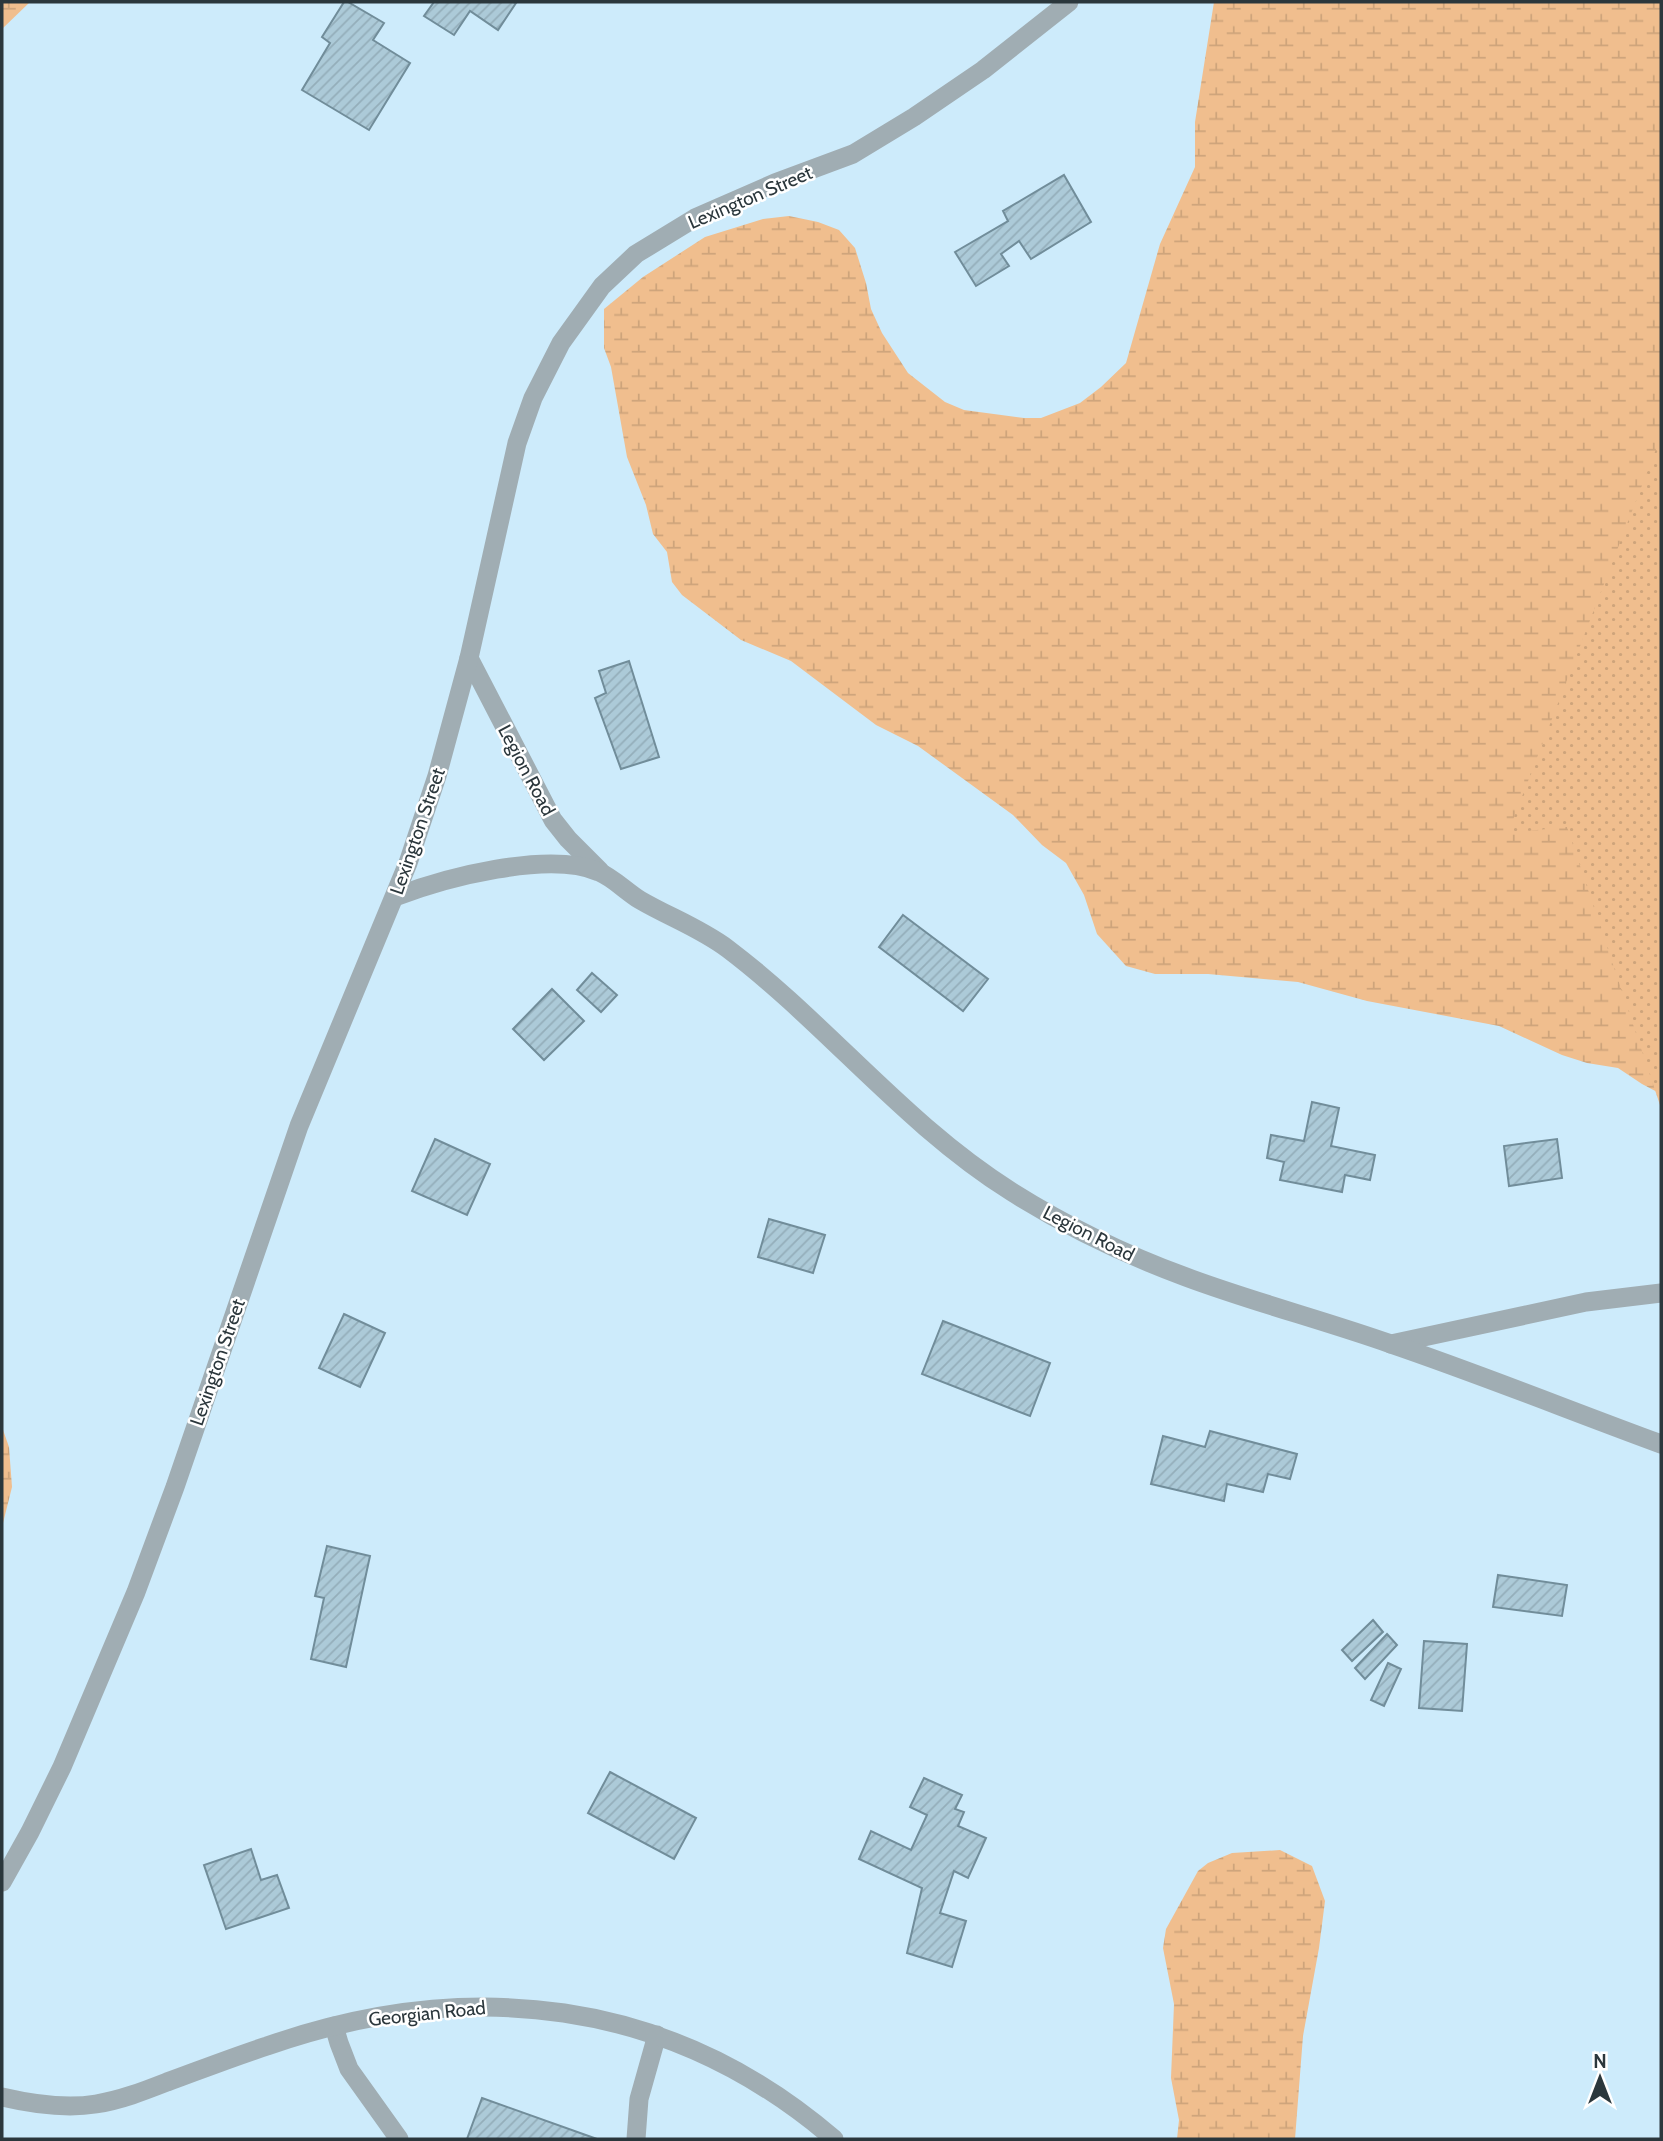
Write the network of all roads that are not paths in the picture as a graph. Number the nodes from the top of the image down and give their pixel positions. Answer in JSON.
{"nodes":[{"id":1,"x":1069,"y":2,"type":"edge"},
{"id":2,"x":469,"y":658,"type":"junction"},
{"id":3,"x":600,"y":872,"type":"junction"},
{"id":4,"x":395,"y":897,"type":"junction"},
{"id":5,"x":1661,"y":1293,"type":"edge"},
{"id":6,"x":1391,"y":1344,"type":"junction"},
{"id":7,"x":1661,"y":1444,"type":"edge"},
{"id":8,"x":2,"y":1882,"type":"edge"},
{"id":9,"x":334,"y":2026,"type":"junction"},
{"id":10,"x":657,"y":2035,"type":"junction"},
{"id":11,"x":2,"y":2097,"type":"edge"},
{"id":12,"x":399,"y":2139,"type":"edge"},
{"id":13,"x":636,"y":2139,"type":"edge"},
{"id":14,"x":834,"y":2139,"type":"edge"}],
"edges":[{"from":1,"to":2,"type":"street","name":"Lexington Street"},
{"from":2,"to":3,"type":"street","name":"Legion Road"},
{"from":2,"to":4,"type":"street","name":"Lexington Street"},
{"from":3,"to":4,"type":"street","name":"Legion Road"},
{"from":3,"to":6,"type":"street","name":"Legion Road"},
{"from":4,"to":8,"type":"street","name":"Lexington Street"},
{"from":5,"to":6,"type":"street"},
{"from":6,"to":7,"type":"street","name":"Legion Road"},
{"from":9,"to":10,"type":"street","name":"Georgian Road"},
{"from":9,"to":11,"type":"street","name":"Georgian Road"},
{"from":9,"to":12,"type":"street"},
{"from":10,"to":13,"type":"street"},
{"from":10,"to":14,"type":"street","name":"Georgian Road"}]}
